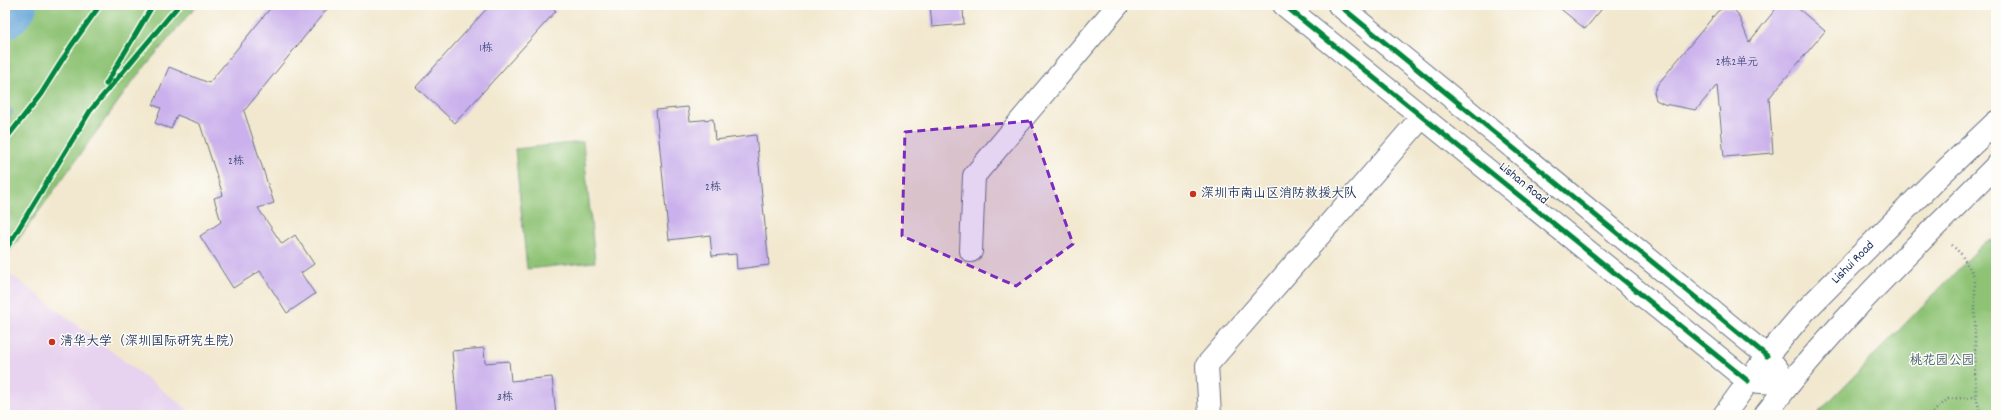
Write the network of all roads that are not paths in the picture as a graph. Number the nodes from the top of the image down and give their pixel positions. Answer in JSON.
{"nodes":[{"id":1,"x":1118,"y":5,"type":"edge"},
{"id":2,"x":1284,"y":5,"type":"edge"},
{"id":3,"x":1339,"y":5,"type":"edge"},
{"id":4,"x":1996,"y":115,"type":"edge"},
{"id":5,"x":1422,"y":117,"type":"junction"},
{"id":6,"x":1996,"y":122,"type":"edge"},
{"id":7,"x":1980,"y":138,"type":"junction"},
{"id":8,"x":1995,"y":169,"type":"edge"},
{"id":9,"x":971,"y":251,"type":"dead end"},
{"id":10,"x":1767,"y":356,"type":"junction"},
{"id":11,"x":1748,"y":381,"type":"junction"},
{"id":12,"x":1789,"y":384,"type":"junction"},
{"id":13,"x":1210,"y":415,"type":"edge"},
{"id":14,"x":1724,"y":415,"type":"edge"},
{"id":15,"x":1765,"y":415,"type":"edge"}],
"edges":[{"from":1,"to":9,"type":"street"},
{"from":2,"to":5,"type":"street","name":"Lishan Road"},
{"from":3,"to":10,"type":"street","name":"Lishan Road"},
{"from":4,"to":7,"type":"street"},
{"from":5,"to":11,"type":"street","name":"Lishan Road"},
{"from":5,"to":13,"type":"street"},
{"from":6,"to":7,"type":"street","name":"Lishui Road"},
{"from":7,"to":10,"type":"street","name":"Lishui Road"},
{"from":8,"to":12,"type":"street"},
{"from":10,"to":11,"type":"street","name":"Lishui Road"},
{"from":10,"to":12,"type":"street","name":"Lishan Road"},
{"from":11,"to":12,"type":"street"},
{"from":11,"to":14,"type":"street","name":"Lishui Road"},
{"from":12,"to":15,"type":"street"}]}
